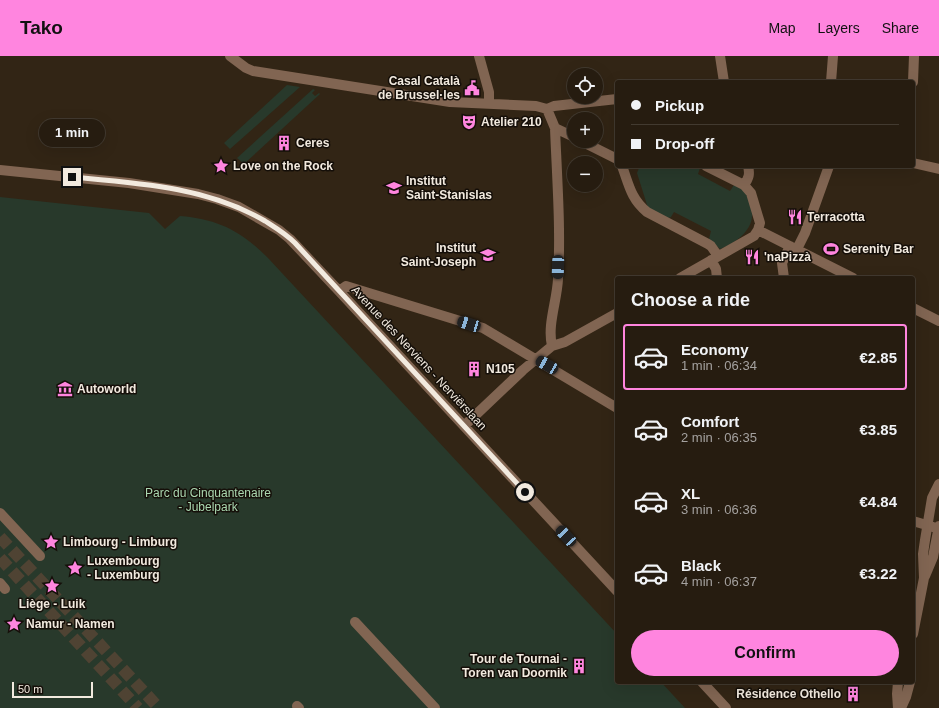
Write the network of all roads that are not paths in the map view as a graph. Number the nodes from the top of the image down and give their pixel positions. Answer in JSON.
{"nodes":[{"id":1,"x":230,"y":56,"type":"edge"},
{"id":2,"x":479,"y":56,"type":"edge"},
{"id":3,"x":720,"y":56,"type":"edge"},
{"id":4,"x":833,"y":56,"type":"edge"},
{"id":5,"x":914,"y":56,"type":"edge"},
{"id":6,"x":724,"y":80,"type":"edge"},
{"id":7,"x":831,"y":80,"type":"edge"},
{"id":8,"x":913,"y":80,"type":"edge"},
{"id":9,"x":615,"y":98,"type":"edge"},
{"id":10,"x":489,"y":104,"type":"junction"},
{"id":11,"x":547,"y":109,"type":"junction"},
{"id":12,"x":555,"y":128,"type":"junction"},
{"id":13,"x":567,"y":134,"type":"edge"},
{"id":14,"x":595,"y":148,"type":"edge"},
{"id":15,"x":615,"y":158,"type":"edge"},
{"id":16,"x":915,"y":163,"type":"edge"},
{"id":17,"x":623,"y":168,"type":"edge"},
{"id":18,"x":710,"y":168,"type":"edge"},
{"id":19,"x":749,"y":168,"type":"edge"},
{"id":20,"x":827,"y":168,"type":"edge"},
{"id":21,"x":939,"y":169,"type":"edge"},
{"id":22,"x":0,"y":170,"type":"edge"},
{"id":23,"x":744,"y":185,"type":"junction"},
{"id":24,"x":758,"y":230,"type":"junction"},
{"id":25,"x":794,"y":248,"type":"junction"},
{"id":26,"x":715,"y":258,"type":"junction"},
{"id":27,"x":684,"y":276,"type":"edge"},
{"id":28,"x":717,"y":276,"type":"edge"},
{"id":29,"x":784,"y":276,"type":"edge"},
{"id":30,"x":849,"y":276,"type":"edge"},
{"id":31,"x":339,"y":291,"type":"junction"},
{"id":32,"x":915,"y":309,"type":"edge"},
{"id":33,"x":615,"y":314,"type":"edge"},
{"id":34,"x":939,"y":321,"type":"edge"},
{"id":35,"x":552,"y":346,"type":"junction"},
{"id":36,"x":537,"y":359,"type":"junction"},
{"id":37,"x":615,"y":407,"type":"edge"},
{"id":38,"x":464,"y":426,"type":"junction"},
{"id":39,"x":939,"y":484,"type":"edge"},
{"id":40,"x":0,"y":513,"type":"edge"},
{"id":41,"x":915,"y":522,"type":"edge"},
{"id":42,"x":928,"y":526,"type":"junction"},
{"id":43,"x":939,"y":526,"type":"edge"},
{"id":44,"x":939,"y":529,"type":"edge"},
{"id":45,"x":40,"y":556,"type":"dead end"},
{"id":46,"x":924,"y":578,"type":"junction"},
{"id":47,"x":615,"y":589,"type":"edge"},
{"id":48,"x":355,"y":622,"type":"dead end"},
{"id":49,"x":915,"y":624,"type":"edge"},
{"id":50,"x":704,"y":684,"type":"edge"},
{"id":51,"x":898,"y":684,"type":"edge"},
{"id":52,"x":909,"y":684,"type":"edge"},
{"id":53,"x":435,"y":708,"type":"edge"},
{"id":54,"x":726,"y":708,"type":"edge"},
{"id":55,"x":898,"y":708,"type":"edge"},
{"id":56,"x":901,"y":708,"type":"edge"}],
"edges":[{"from":1,"to":10,"type":"street"},
{"from":2,"to":10,"type":"street"},
{"from":3,"to":6,"type":"street"},
{"from":4,"to":7,"type":"street"},
{"from":5,"to":8,"type":"street"},
{"from":9,"to":11,"type":"street"},
{"from":10,"to":11,"type":"street"},
{"from":11,"to":12,"type":"street"},
{"from":12,"to":13,"type":"street"},
{"from":12,"to":35,"type":"street"},
{"from":14,"to":15,"type":"street"},
{"from":16,"to":21,"type":"street"},
{"from":17,"to":26,"type":"street"},
{"from":18,"to":23,"type":"street"},
{"from":19,"to":23,"type":"street"},
{"from":20,"to":25,"type":"street"},
{"from":22,"to":31,"type":"street","name":"Avenue des Nerviens - Nerviërslaan"},
{"from":23,"to":24,"type":"street"},
{"from":24,"to":25,"type":"street"},
{"from":24,"to":26,"type":"street"},
{"from":25,"to":29,"type":"street"},
{"from":25,"to":30,"type":"street"},
{"from":26,"to":27,"type":"street"},
{"from":26,"to":28,"type":"street"},
{"from":31,"to":36,"type":"street"},
{"from":31,"to":38,"type":"street","name":"Avenue des Nerviens - Nerviërslaan"},
{"from":32,"to":34,"type":"street"},
{"from":33,"to":35,"type":"street"},
{"from":35,"to":36,"type":"street"},
{"from":36,"to":37,"type":"street"},
{"from":36,"to":38,"type":"street"},
{"from":38,"to":47,"type":"street","name":"Avenue des Nerviens - Nerviërslaan"},
{"from":39,"to":42,"type":"street"},
{"from":40,"to":45,"type":"street"},
{"from":41,"to":42,"type":"street"},
{"from":42,"to":44,"type":"street"},
{"from":42,"to":46,"type":"street"},
{"from":43,"to":44,"type":"street"},
{"from":44,"to":46,"type":"street"},
{"from":46,"to":49,"type":"street"},
{"from":48,"to":53,"type":"street"},
{"from":50,"to":54,"type":"street"},
{"from":51,"to":55,"type":"street"},
{"from":52,"to":56,"type":"street"}]}
